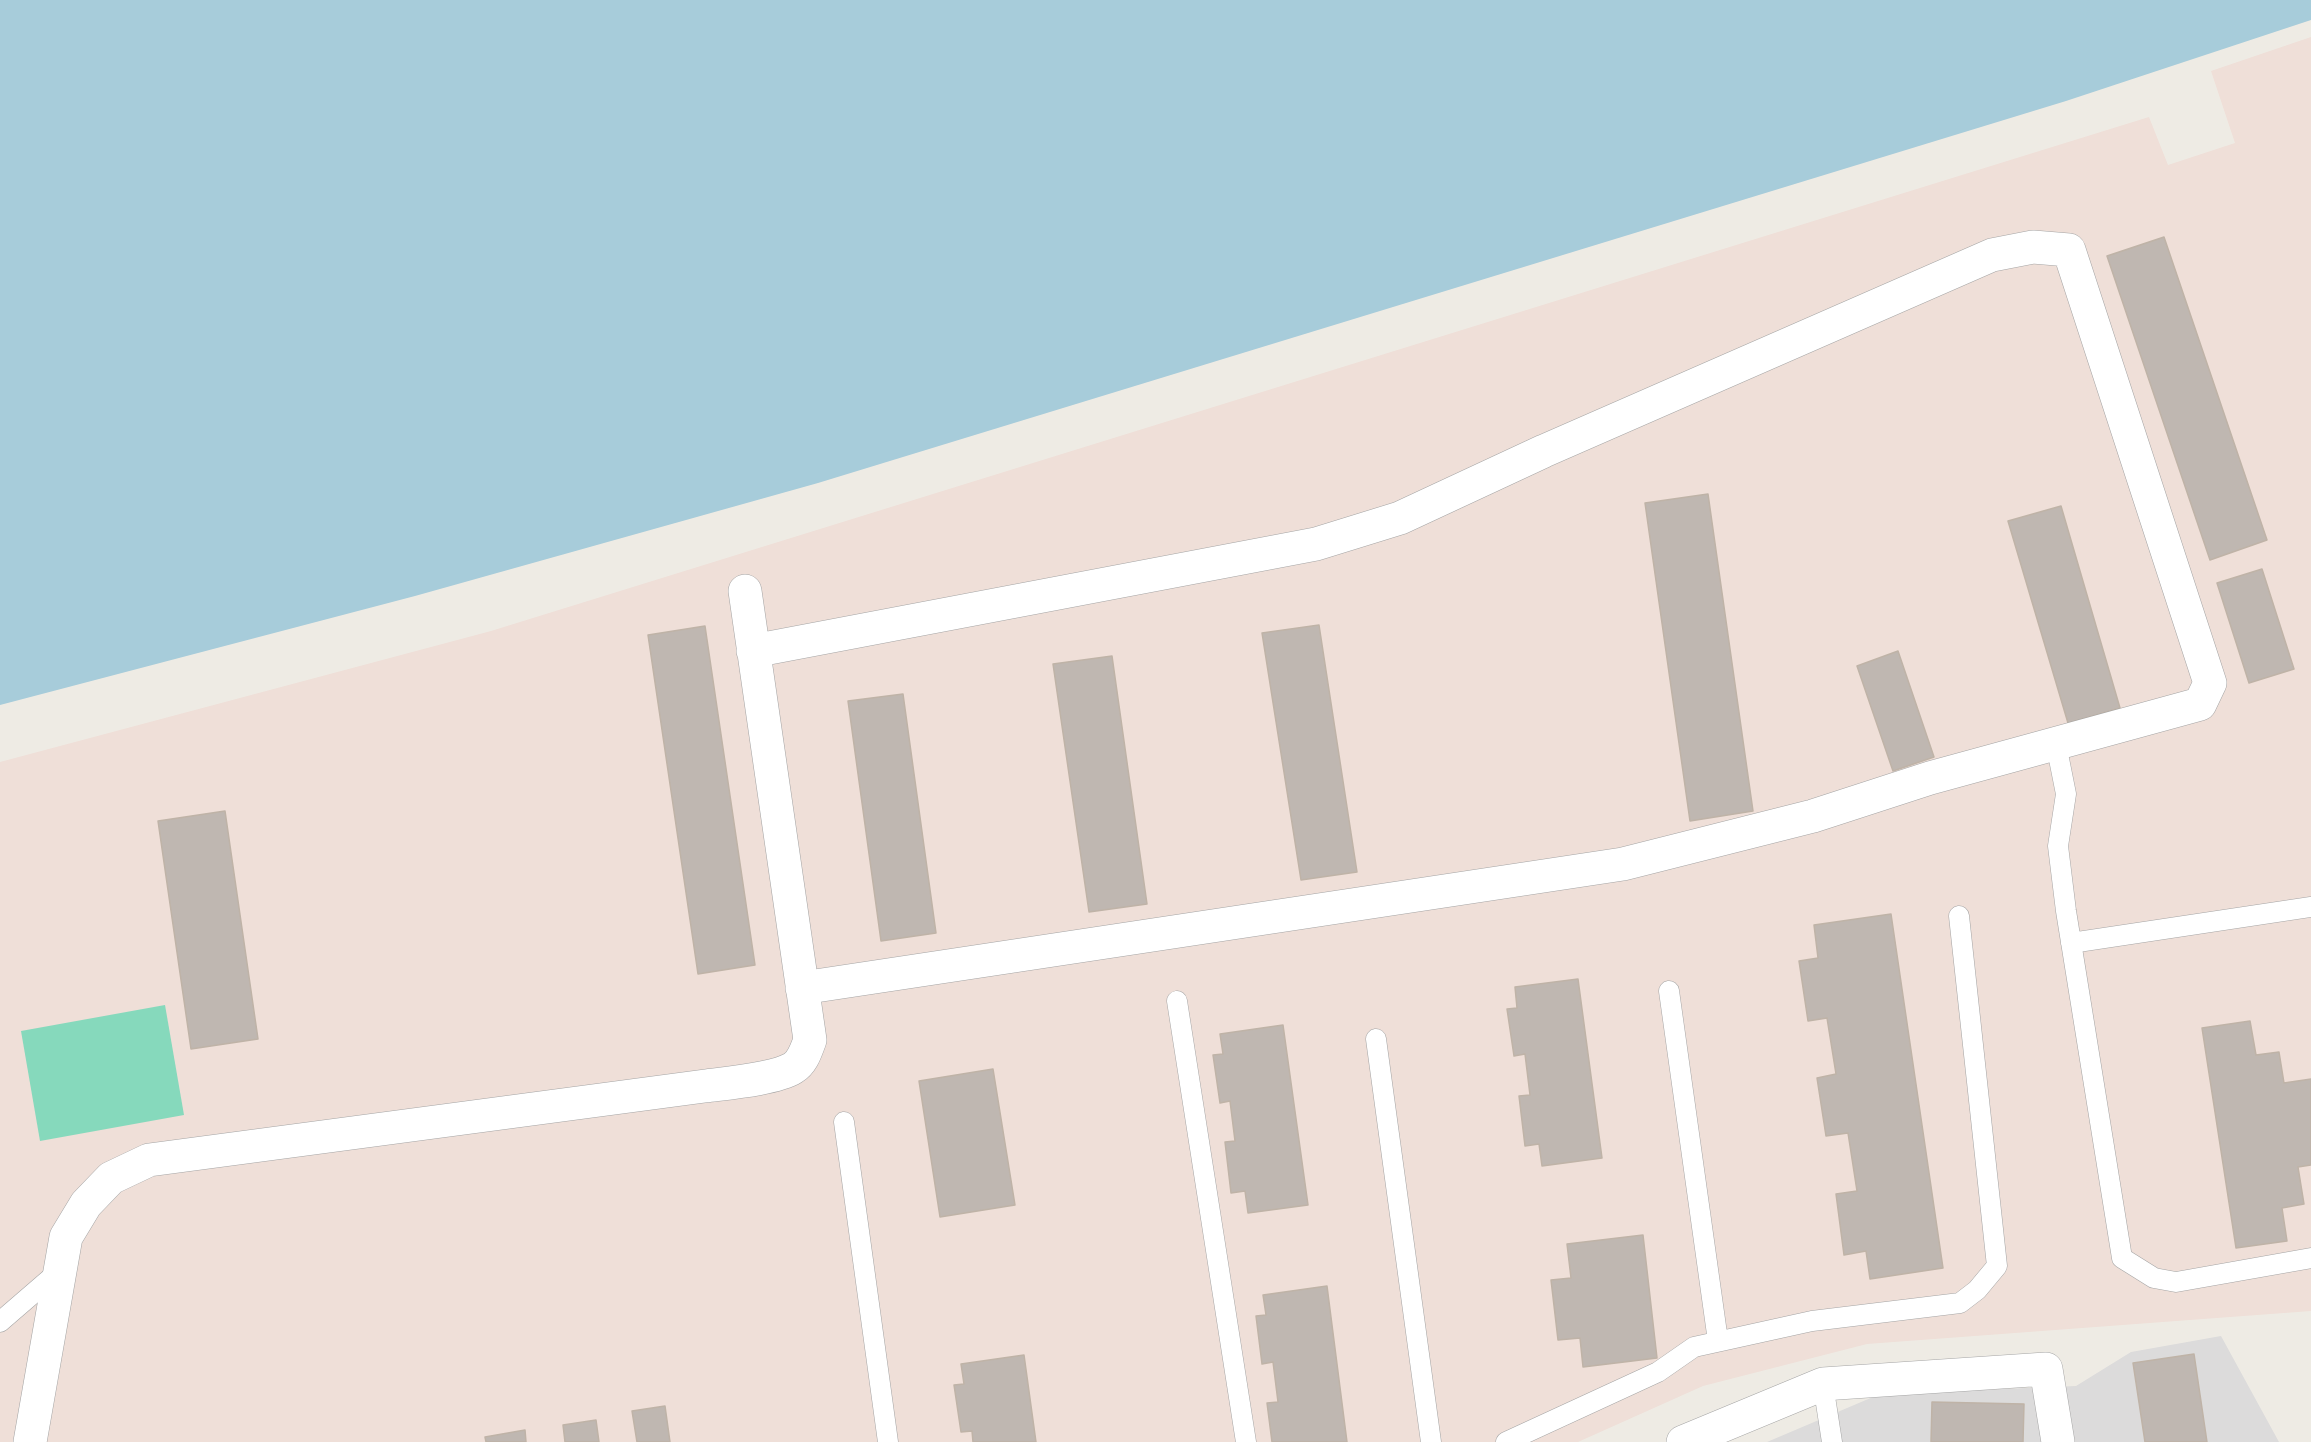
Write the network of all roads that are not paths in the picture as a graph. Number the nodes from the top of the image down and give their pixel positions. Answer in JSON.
{"nodes":[{"id":1,"x":744,"y":591,"type":"dead end"},
{"id":2,"x":753,"y":651,"type":"junction"},
{"id":3,"x":2056,"y":744,"type":"junction"},
{"id":4,"x":2311,"y":907,"type":"edge"},
{"id":5,"x":1959,"y":916,"type":"dead end"},
{"id":6,"x":2071,"y":943,"type":"junction"},
{"id":7,"x":802,"y":988,"type":"junction"},
{"id":8,"x":1669,"y":991,"type":"dead end"},
{"id":9,"x":1177,"y":1001,"type":"dead end"},
{"id":10,"x":1377,"y":1039,"type":"dead end"},
{"id":11,"x":844,"y":1122,"type":"dead end"},
{"id":12,"x":2311,"y":1258,"type":"edge"},
{"id":13,"x":60,"y":1270,"type":"junction"},
{"id":14,"x":0,"y":1322,"type":"edge"},
{"id":15,"x":1718,"y":1341,"type":"junction"},
{"id":16,"x":1823,"y":1384,"type":"junction"},
{"id":17,"x":30,"y":1442,"type":"edge"},
{"id":18,"x":888,"y":1442,"type":"edge"},
{"id":19,"x":1246,"y":1442,"type":"edge"},
{"id":20,"x":1431,"y":1442,"type":"edge"},
{"id":21,"x":1506,"y":1442,"type":"edge"},
{"id":22,"x":1683,"y":1442,"type":"edge"},
{"id":23,"x":1832,"y":1442,"type":"edge"},
{"id":24,"x":2058,"y":1442,"type":"edge"}],
"edges":[{"from":1,"to":2,"type":"street"},
{"from":2,"to":3,"type":"street"},
{"from":2,"to":7,"type":"street"},
{"from":3,"to":6,"type":"lane"},
{"from":3,"to":7,"type":"street"},
{"from":4,"to":6,"type":"lane"},
{"from":5,"to":15,"type":"lane"},
{"from":6,"to":12,"type":"lane"},
{"from":7,"to":13,"type":"street"},
{"from":8,"to":15,"type":"lane"},
{"from":9,"to":19,"type":"lane"},
{"from":10,"to":20,"type":"lane"},
{"from":11,"to":18,"type":"lane"},
{"from":13,"to":14,"type":"lane"},
{"from":13,"to":17,"type":"street"},
{"from":15,"to":21,"type":"lane"},
{"from":16,"to":22,"type":"street"},
{"from":16,"to":23,"type":"lane"},
{"from":16,"to":24,"type":"street"}]}
